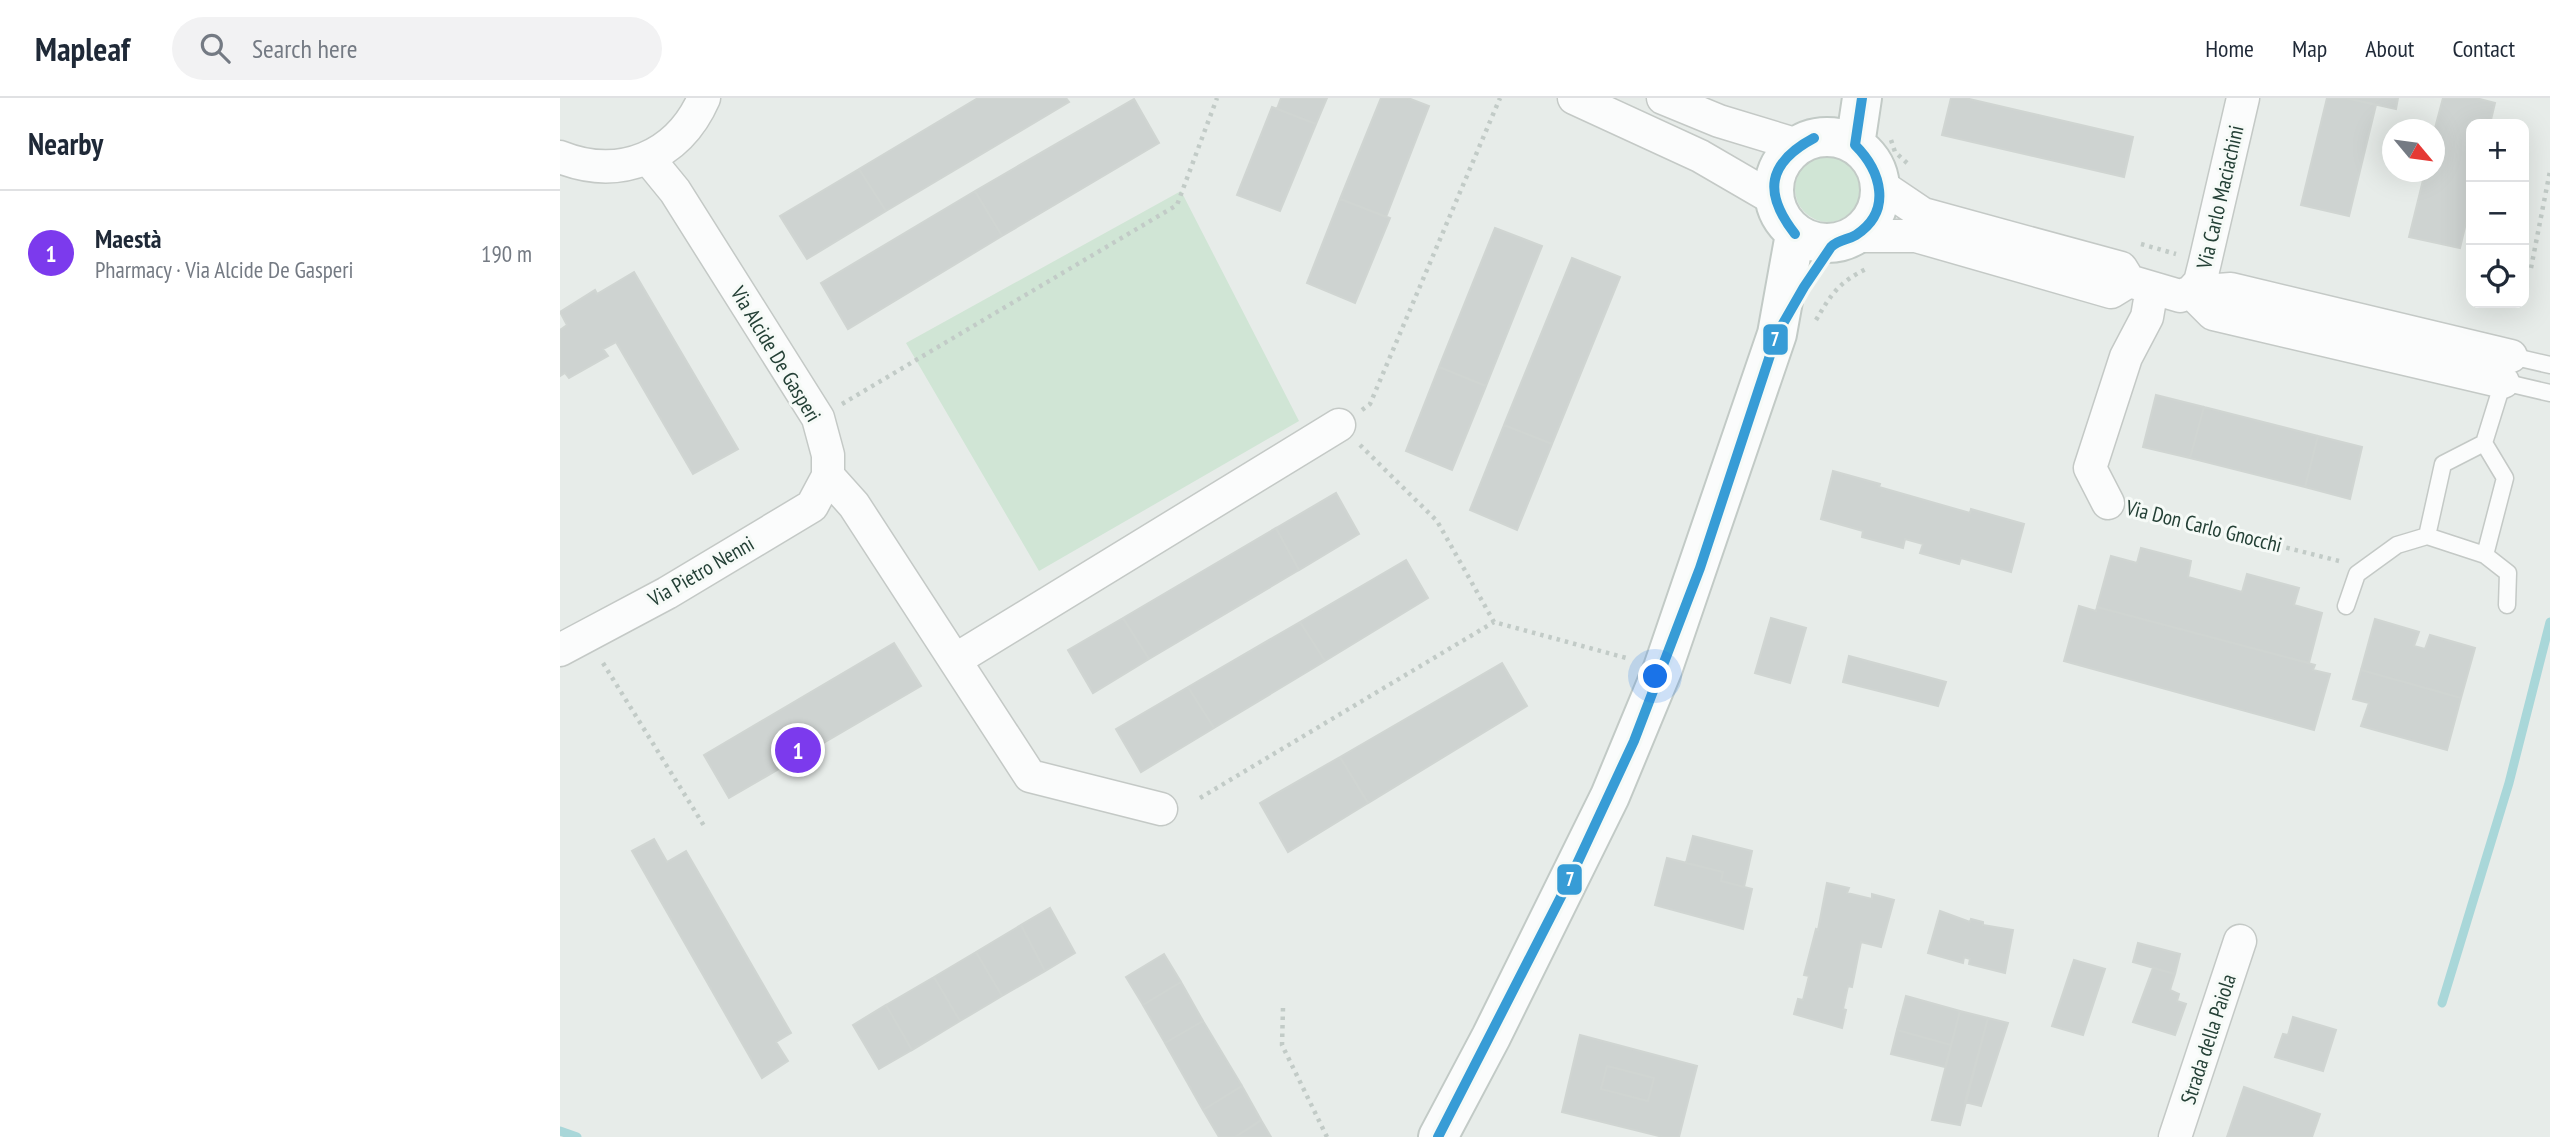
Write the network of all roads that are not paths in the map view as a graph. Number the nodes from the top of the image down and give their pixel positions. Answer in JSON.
{"nodes":[{"id":1,"x":704,"y":98,"type":"edge"},
{"id":2,"x":1574,"y":98,"type":"edge"},
{"id":3,"x":1663,"y":98,"type":"edge"},
{"id":4,"x":1836,"y":98,"type":"edge"},
{"id":5,"x":1862,"y":98,"type":"edge"},
{"id":6,"x":2243,"y":98,"type":"edge"},
{"id":7,"x":1871,"y":137,"type":"junction"},
{"id":8,"x":1806,"y":141,"type":"junction"},
{"id":9,"x":560,"y":157,"type":"edge"},
{"id":10,"x":648,"y":158,"type":"junction"},
{"id":11,"x":1895,"y":175,"type":"junction"},
{"id":12,"x":1774,"y":199,"type":"junction"},
{"id":13,"x":1795,"y":234,"type":"junction"},
{"id":14,"x":1844,"y":240,"type":"junction"},
{"id":15,"x":2140,"y":284,"type":"junction"},
{"id":16,"x":2191,"y":292,"type":"junction"},
{"id":17,"x":1777,"y":334,"type":"junction"},
{"id":18,"x":2550,"y":365,"type":"edge"},
{"id":19,"x":2507,"y":369,"type":"junction"},
{"id":20,"x":2550,"y":393,"type":"edge"},
{"id":21,"x":1339,"y":425,"type":"road end"},
{"id":22,"x":2484,"y":443,"type":"junction"},
{"id":23,"x":828,"y":476,"type":"junction"},
{"id":24,"x":2108,"y":503,"type":"road end"},
{"id":25,"x":2427,"y":536,"type":"junction"},
{"id":26,"x":2485,"y":555,"type":"junction"},
{"id":27,"x":2346,"y":606,"type":"dead end"},
{"id":28,"x":2507,"y":606,"type":"dead end"},
{"id":29,"x":573,"y":643,"type":"edge"},
{"id":30,"x":955,"y":660,"type":"junction"},
{"id":31,"x":1161,"y":809,"type":"dead end"},
{"id":32,"x":2240,"y":940,"type":"dead end"},
{"id":33,"x":1439,"y":1137,"type":"edge"},
{"id":34,"x":2175,"y":1137,"type":"edge"}],
"edges":[{"from":1,"to":10,"type":"street"},
{"from":2,"to":12,"type":"street"},
{"from":3,"to":8,"type":"street"},
{"from":4,"to":8,"type":"street"},
{"from":5,"to":7,"type":"street"},
{"from":6,"to":16,"type":"street","name":"Via Carlo Maciachini"},
{"from":7,"to":8,"type":"street"},
{"from":7,"to":11,"type":"street"},
{"from":8,"to":12,"type":"street"},
{"from":9,"to":10,"type":"street"},
{"from":10,"to":23,"type":"street","name":"Via Alcide De Gasperi"},
{"from":11,"to":14,"type":"street"},
{"from":11,"to":15,"type":"street"},
{"from":12,"to":13,"type":"street"},
{"from":13,"to":14,"type":"street"},
{"from":13,"to":17,"type":"street"},
{"from":14,"to":15,"type":"street"},
{"from":14,"to":17,"type":"street"},
{"from":15,"to":16,"type":"street"},
{"from":15,"to":24,"type":"street","name":"Via Don Carlo Gnocchi"},
{"from":16,"to":19,"type":"street"},
{"from":17,"to":33,"type":"street"},
{"from":18,"to":19,"type":"lane"},
{"from":19,"to":20,"type":"lane"},
{"from":19,"to":22,"type":"lane"},
{"from":21,"to":30,"type":"street"},
{"from":22,"to":25,"type":"lane"},
{"from":22,"to":26,"type":"lane"},
{"from":23,"to":29,"type":"street","name":"Via Pietro Nenni"},
{"from":23,"to":30,"type":"street"},
{"from":25,"to":26,"type":"lane"},
{"from":25,"to":27,"type":"lane"},
{"from":26,"to":28,"type":"lane"},
{"from":30,"to":31,"type":"street"},
{"from":32,"to":34,"type":"street","name":"Strada della Paiola"}]}
